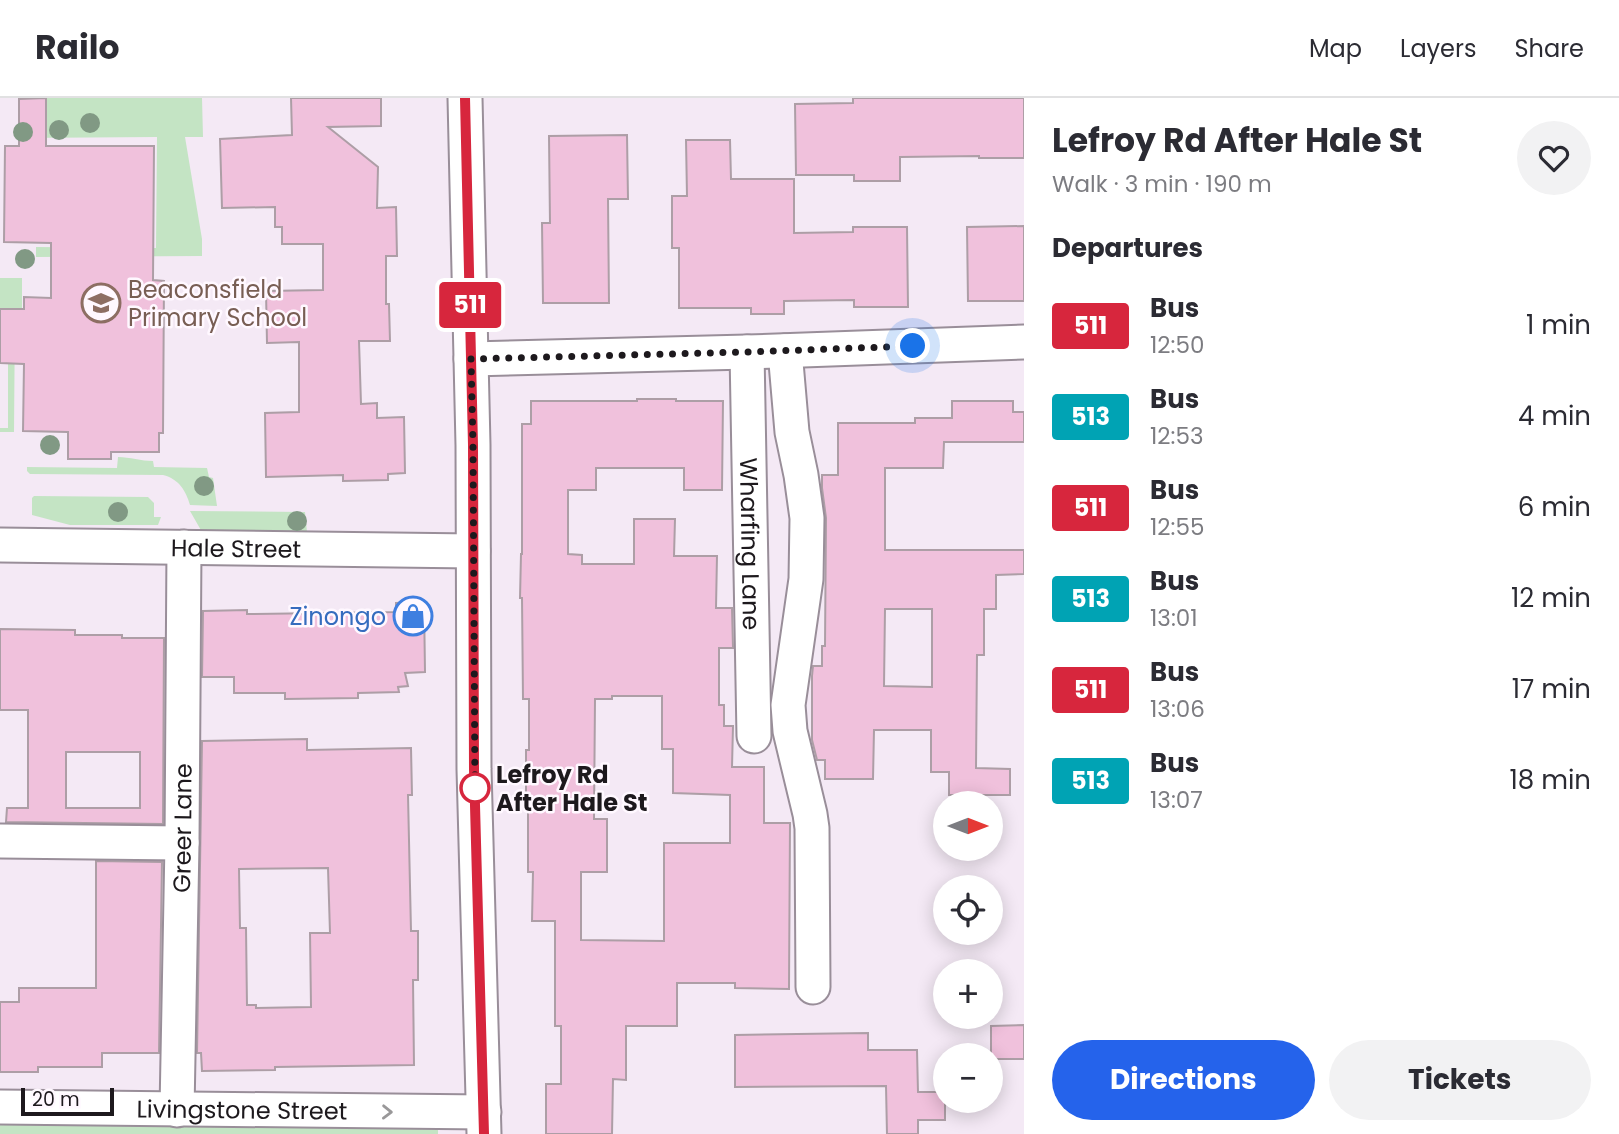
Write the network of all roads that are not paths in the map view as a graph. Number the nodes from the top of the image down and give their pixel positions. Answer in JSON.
{"nodes":[{"id":1,"x":465,"y":98,"type":"edge"},
{"id":2,"x":1024,"y":342,"type":"edge"},
{"id":3,"x":785,"y":351,"type":"junction"},
{"id":4,"x":747,"y":352,"type":"junction"},
{"id":5,"x":471,"y":359,"type":"junction"},
{"id":6,"x":0,"y":545,"type":"edge"},
{"id":7,"x":184,"y":547,"type":"junction"},
{"id":8,"x":473,"y":551,"type":"junction"},
{"id":9,"x":754,"y":736,"type":"dead end"},
{"id":10,"x":0,"y":841,"type":"edge"},
{"id":11,"x":182,"y":843,"type":"junction"},
{"id":12,"x":813,"y":987,"type":"dead end"},
{"id":13,"x":0,"y":1107,"type":"edge"},
{"id":14,"x":177,"y":1110,"type":"junction"},
{"id":15,"x":484,"y":1123,"type":"edge"}],
"edges":[{"from":1,"to":5,"type":"street"},
{"from":2,"to":3,"type":"street"},
{"from":3,"to":4,"type":"street"},
{"from":3,"to":12,"type":"street"},
{"from":4,"to":5,"type":"street"},
{"from":4,"to":9,"type":"street","name":"Wharfing Lane"},
{"from":5,"to":8,"type":"street"},
{"from":6,"to":7,"type":"street","name":"Hale Street"},
{"from":7,"to":8,"type":"street","name":"Hale Street"},
{"from":7,"to":11,"type":"street","name":"Greer Lane"},
{"from":8,"to":15,"type":"street"},
{"from":10,"to":11,"type":"street"},
{"from":11,"to":14,"type":"street","name":"Greer Lane"},
{"from":13,"to":14,"type":"street","name":"Livingstone Street"},
{"from":14,"to":15,"type":"street","name":"Livingstone Street","one_way":true}]}
